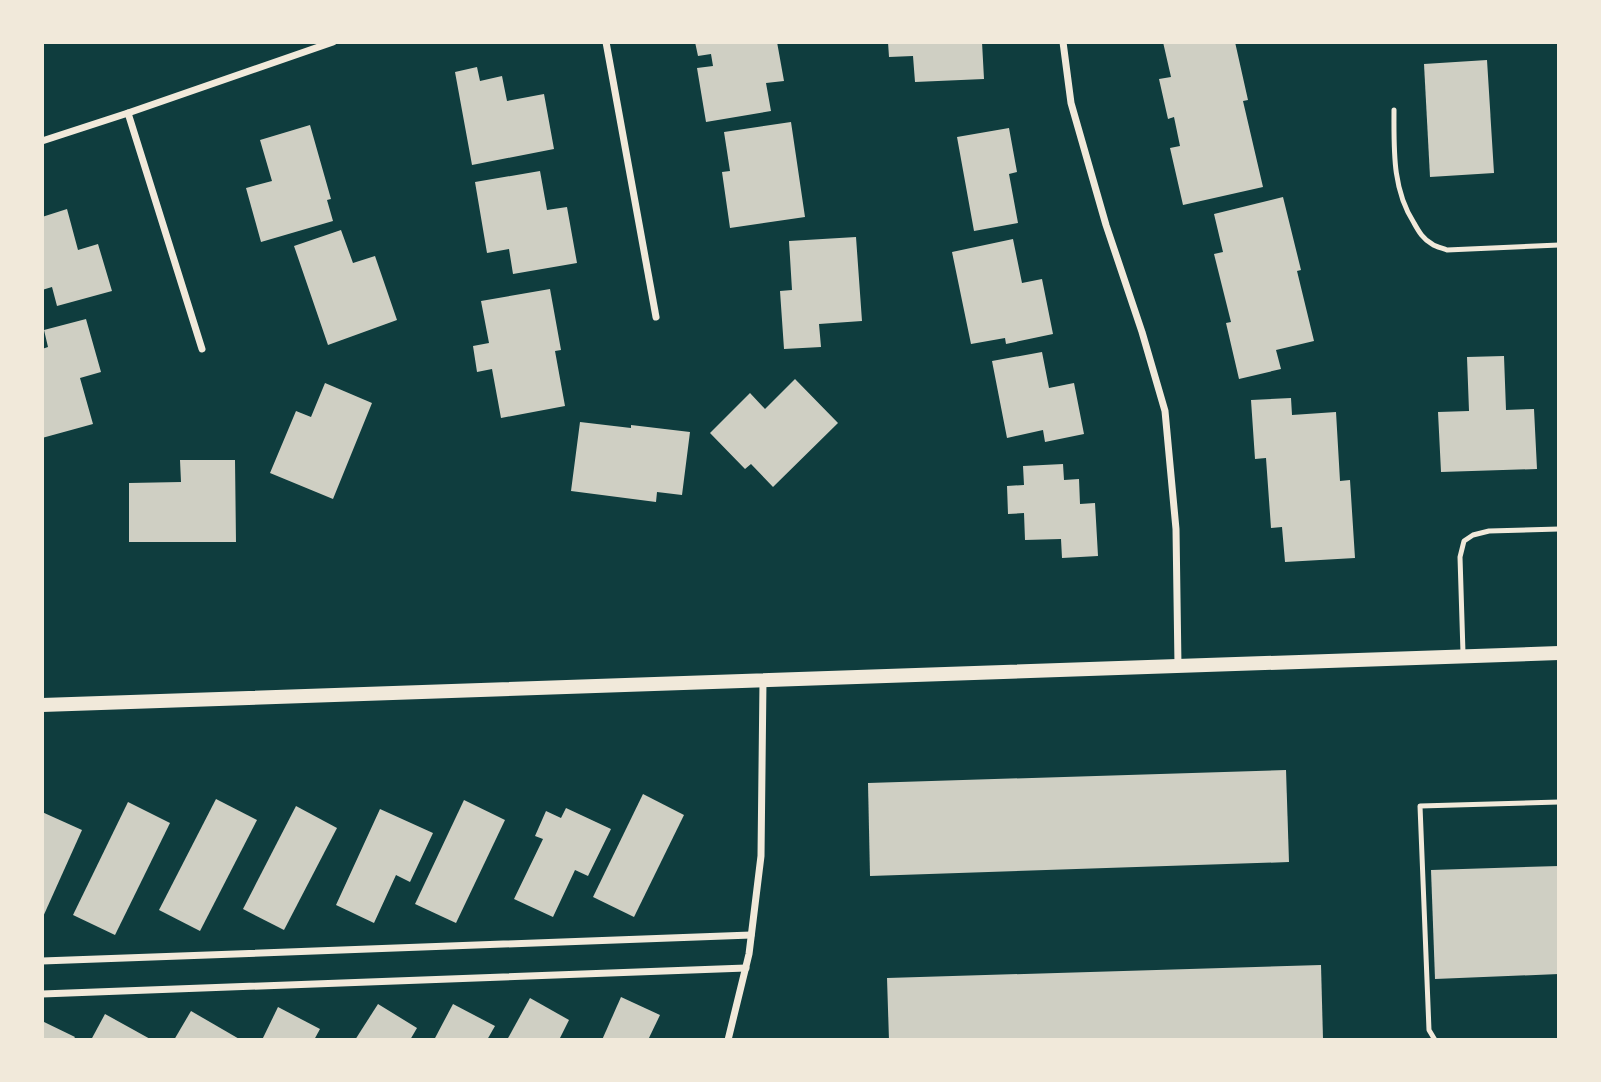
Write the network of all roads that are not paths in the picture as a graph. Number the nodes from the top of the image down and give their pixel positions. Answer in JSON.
{"nodes":[{"id":1,"x":333,"y":42,"type":"edge"},
{"id":2,"x":606,"y":42,"type":"edge"},
{"id":3,"x":1063,"y":42,"type":"edge"},
{"id":4,"x":1394,"y":110,"type":"dead end"},
{"id":5,"x":128,"y":113,"type":"junction"},
{"id":6,"x":42,"y":141,"type":"edge"},
{"id":7,"x":1559,"y":245,"type":"edge"},
{"id":8,"x":656,"y":317,"type":"dead end"},
{"id":9,"x":202,"y":349,"type":"dead end"},
{"id":10,"x":1559,"y":529,"type":"edge"},
{"id":11,"x":1559,"y":653,"type":"edge"},
{"id":12,"x":1463,"y":656,"type":"junction"},
{"id":13,"x":1178,"y":666,"type":"junction"},
{"id":14,"x":762,"y":681,"type":"junction"},
{"id":15,"x":42,"y":705,"type":"edge"},
{"id":16,"x":1559,"y":802,"type":"edge"},
{"id":17,"x":751,"y":935,"type":"junction"},
{"id":18,"x":42,"y":961,"type":"edge"},
{"id":19,"x":746,"y":968,"type":"junction"},
{"id":20,"x":42,"y":995,"type":"edge"},
{"id":21,"x":728,"y":1040,"type":"edge"},
{"id":22,"x":1435,"y":1040,"type":"edge"}],
"edges":[{"from":1,"to":5,"type":"street"},
{"from":2,"to":8,"type":"street"},
{"from":3,"to":13,"type":"street"},
{"from":4,"to":7,"type":"lane"},
{"from":5,"to":6,"type":"street"},
{"from":5,"to":9,"type":"street"},
{"from":10,"to":12,"type":"lane"},
{"from":11,"to":12,"type":"main road"},
{"from":12,"to":13,"type":"main road"},
{"from":13,"to":14,"type":"main road"},
{"from":14,"to":15,"type":"main road"},
{"from":14,"to":17,"type":"street"},
{"from":16,"to":22,"type":"lane"},
{"from":17,"to":18,"type":"street"},
{"from":17,"to":19,"type":"street"},
{"from":19,"to":20,"type":"street"},
{"from":19,"to":21,"type":"street"}]}
